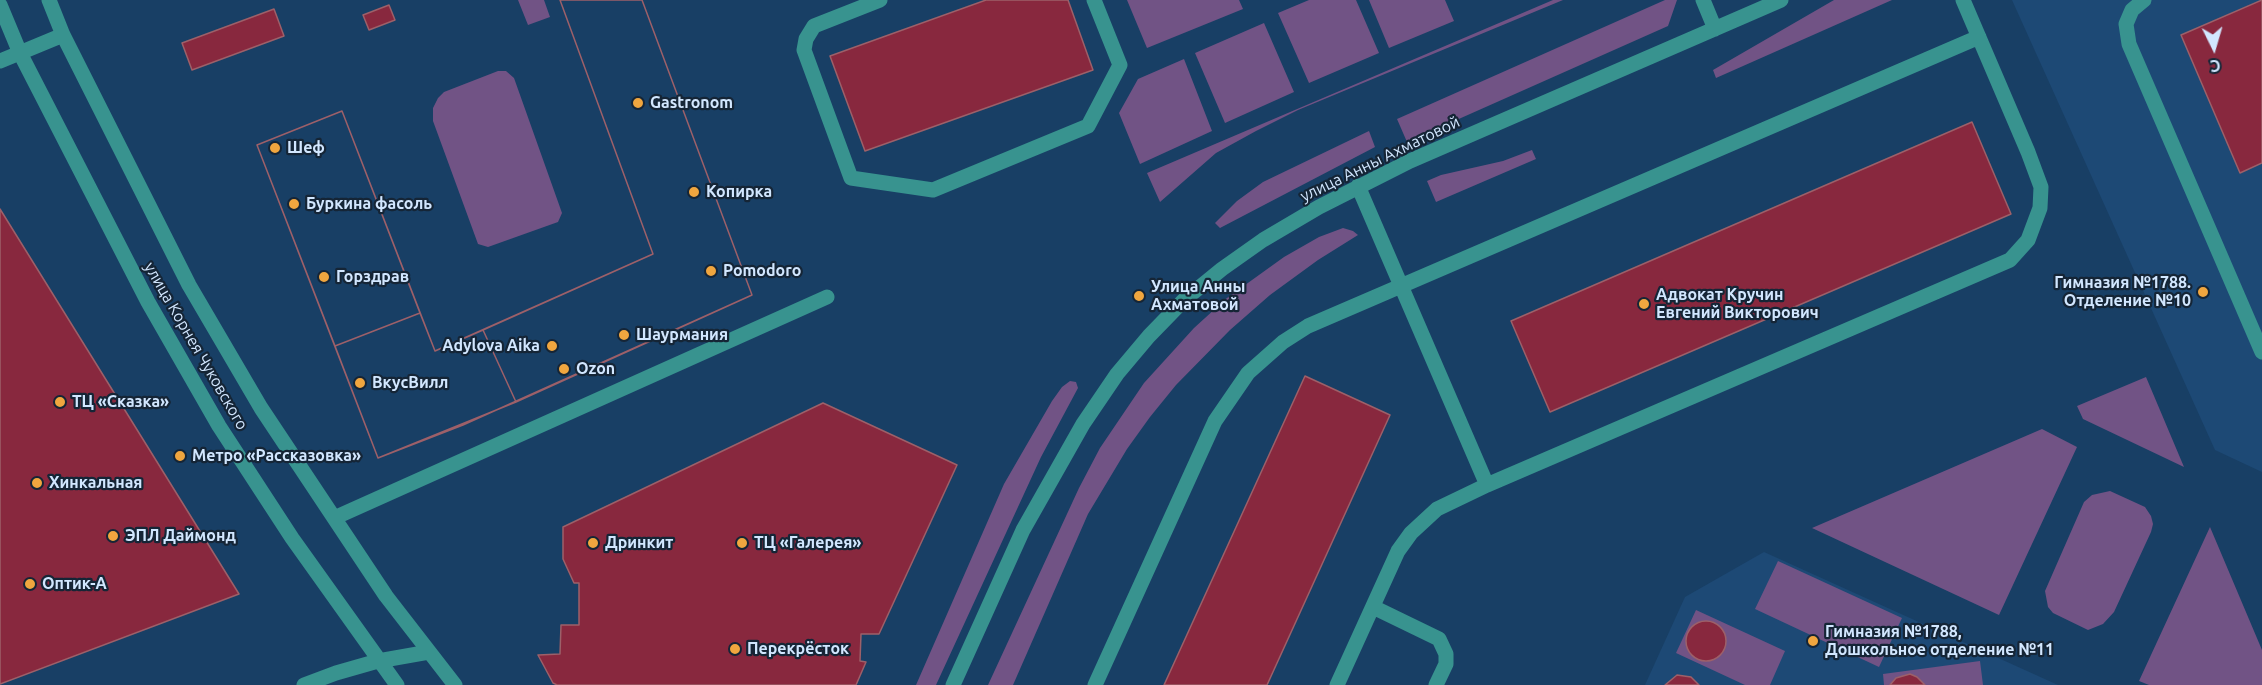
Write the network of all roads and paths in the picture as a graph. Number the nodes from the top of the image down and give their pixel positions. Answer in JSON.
{"nodes":[{"id":1,"x":49,"y":0,"type":"edge"},
{"id":2,"x":880,"y":0,"type":"edge"},
{"id":3,"x":1094,"y":0,"type":"edge"},
{"id":4,"x":1703,"y":0,"type":"edge"},
{"id":5,"x":1780,"y":0,"type":"edge"},
{"id":6,"x":1963,"y":0,"type":"edge"},
{"id":7,"x":2144,"y":0,"type":"edge"},
{"id":8,"x":0,"y":5,"type":"edge"},
{"id":9,"x":1715,"y":29,"type":"junction"},
{"id":10,"x":63,"y":35,"type":"junction"},
{"id":11,"x":1979,"y":38,"type":"junction"},
{"id":12,"x":20,"y":52,"type":"junction"},
{"id":13,"x":0,"y":61,"type":"edge"},
{"id":14,"x":1358,"y":186,"type":"junction"},
{"id":15,"x":1401,"y":285,"type":"junction"},
{"id":16,"x":827,"y":297,"type":"dead end"},
{"id":17,"x":2262,"y":352,"type":"edge"},
{"id":18,"x":1487,"y":485,"type":"junction"},
{"id":19,"x":334,"y":518,"type":"junction"},
{"id":20,"x":1373,"y":608,"type":"junction"},
{"id":21,"x":974,"y":643,"type":"junction"},
{"id":22,"x":429,"y":652,"type":"junction"},
{"id":23,"x":378,"y":661,"type":"junction"},
{"id":24,"x":304,"y":685,"type":"edge"},
{"id":25,"x":397,"y":685,"type":"edge"},
{"id":26,"x":455,"y":685,"type":"edge"},
{"id":27,"x":953,"y":685,"type":"edge"},
{"id":28,"x":963,"y":685,"type":"edge"},
{"id":29,"x":1095,"y":685,"type":"edge"},
{"id":30,"x":1337,"y":685,"type":"edge"},
{"id":31,"x":1436,"y":685,"type":"edge"}],
"edges":[{"from":1,"to":10,"type":"street"},
{"from":2,"to":3,"type":"street"},
{"from":4,"to":9,"type":"street"},
{"from":5,"to":9,"type":"street","name":"улица Анны Ахматовой"},
{"from":6,"to":11,"type":"street"},
{"from":7,"to":17,"type":"street"},
{"from":8,"to":12,"type":"street","name":"улица Корнея Чуковского"},
{"from":9,"to":14,"type":"street","name":"улица Анны Ахматовой"},
{"from":10,"to":12,"type":"street"},
{"from":10,"to":19,"type":"street"},
{"from":11,"to":15,"type":"street"},
{"from":11,"to":18,"type":"street"},
{"from":12,"to":13,"type":"street"},
{"from":12,"to":23,"type":"street","name":"улица Корнея Чуковского"},
{"from":14,"to":15,"type":"street"},
{"from":14,"to":21,"type":"street","name":"улица Анны Ахматовой"},
{"from":15,"to":18,"type":"street"},
{"from":15,"to":29,"type":"street"},
{"from":16,"to":19,"type":"street"},
{"from":18,"to":20,"type":"street"},
{"from":19,"to":22,"type":"street"},
{"from":20,"to":30,"type":"street"},
{"from":20,"to":31,"type":"street"},
{"from":21,"to":27,"type":"street","name":"улица Анны Ахматовой"},
{"from":21,"to":28,"type":"street","name":"улица Анны Ахматовой"},
{"from":22,"to":23,"type":"street"},
{"from":22,"to":26,"type":"street"},
{"from":23,"to":24,"type":"street"},
{"from":23,"to":25,"type":"street","name":"улица Корнея Чуковского"}]}
